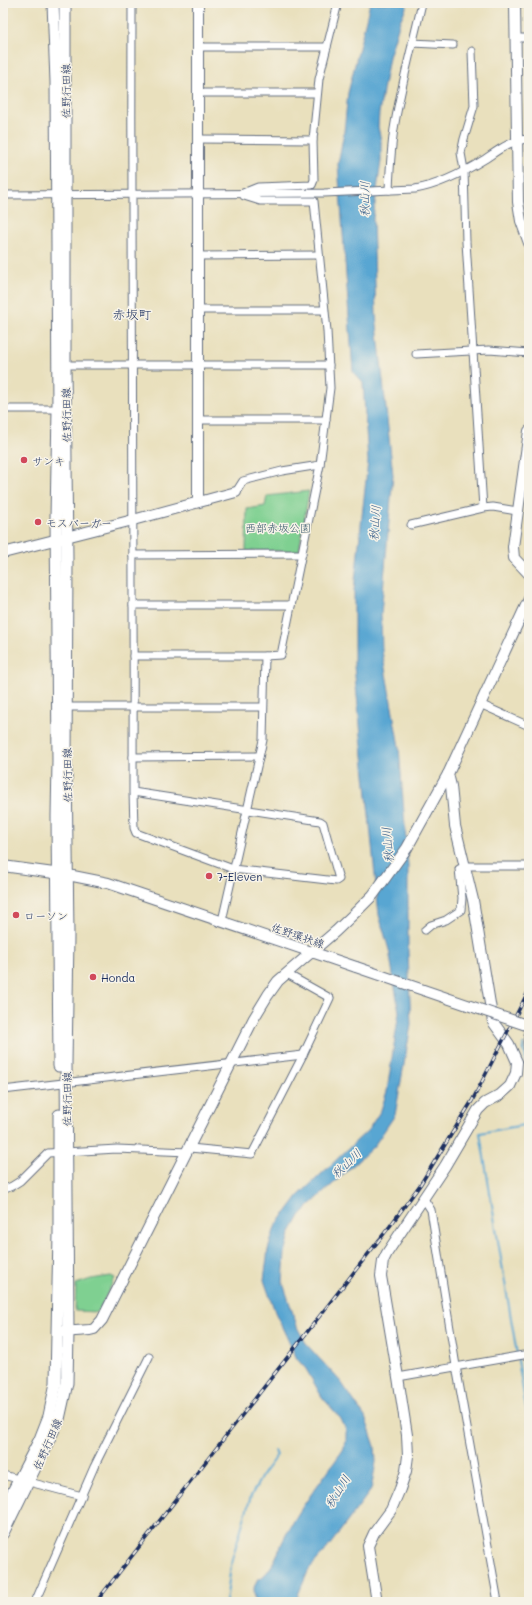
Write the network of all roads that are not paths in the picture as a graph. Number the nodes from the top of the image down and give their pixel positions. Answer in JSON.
{"nodes":[{"id":1,"x":53,"y":3,"type":"edge"},
{"id":2,"x":64,"y":3,"type":"edge"},
{"id":3,"x":132,"y":3,"type":"edge"},
{"id":4,"x":198,"y":3,"type":"edge"},
{"id":5,"x":338,"y":3,"type":"edge"},
{"id":6,"x":422,"y":3,"type":"edge"},
{"id":7,"x":515,"y":3,"type":"edge"},
{"id":8,"x":525,"y":3,"type":"edge"},
{"id":9,"x":516,"y":38,"type":"junction"},
{"id":10,"x":529,"y":38,"type":"edge"},
{"id":11,"x":412,"y":43,"type":"junction"},
{"id":12,"x":453,"y":45,"type":"dead end"},
{"id":13,"x":327,"y":46,"type":"junction"},
{"id":14,"x":198,"y":47,"type":"junction"},
{"id":15,"x":472,"y":51,"type":"dead end"},
{"id":16,"x":198,"y":93,"type":"junction"},
{"id":17,"x":317,"y":93,"type":"junction"},
{"id":18,"x":198,"y":139,"type":"junction"},
{"id":19,"x":529,"y":139,"type":"edge"},
{"id":20,"x":313,"y":140,"type":"junction"},
{"id":21,"x":518,"y":140,"type":"junction"},
{"id":22,"x":464,"y":170,"type":"junction"},
{"id":23,"x":388,"y":190,"type":"junction"},
{"id":24,"x":131,"y":194,"type":"junction"},
{"id":25,"x":198,"y":194,"type":"junction"},
{"id":26,"x":240,"y":194,"type":"junction"},
{"id":27,"x":3,"y":195,"type":"edge"},
{"id":28,"x":61,"y":195,"type":"junction"},
{"id":29,"x":529,"y":243,"type":"edge"},
{"id":30,"x":318,"y":255,"type":"junction"},
{"id":31,"x":198,"y":256,"type":"junction"},
{"id":32,"x":198,"y":310,"type":"junction"},
{"id":33,"x":324,"y":310,"type":"junction"},
{"id":34,"x":474,"y":351,"type":"junction"},
{"id":35,"x":529,"y":353,"type":"edge"},
{"id":36,"x":416,"y":354,"type":"dead end"},
{"id":37,"x":61,"y":365,"type":"junction"},
{"id":38,"x":133,"y":365,"type":"junction"},
{"id":39,"x":198,"y":365,"type":"junction"},
{"id":40,"x":329,"y":365,"type":"junction"},
{"id":41,"x":3,"y":409,"type":"edge"},
{"id":42,"x":61,"y":409,"type":"junction"},
{"id":43,"x":198,"y":420,"type":"junction"},
{"id":44,"x":326,"y":420,"type":"junction"},
{"id":45,"x":529,"y":431,"type":"edge"},
{"id":46,"x":320,"y":465,"type":"junction"},
{"id":47,"x":236,"y":492,"type":"joint"},
{"id":48,"x":198,"y":502,"type":"junction"},
{"id":49,"x":483,"y":508,"type":"junction"},
{"id":50,"x":517,"y":511,"type":"junction"},
{"id":51,"x":133,"y":520,"type":"junction"},
{"id":52,"x":412,"y":525,"type":"dead end"},
{"id":53,"x":62,"y":538,"type":"junction"},
{"id":54,"x":3,"y":553,"type":"edge"},
{"id":55,"x":302,"y":554,"type":"junction"},
{"id":56,"x":133,"y":555,"type":"junction"},
{"id":57,"x":529,"y":574,"type":"edge"},
{"id":58,"x":529,"y":599,"type":"edge"},
{"id":59,"x":133,"y":605,"type":"junction"},
{"id":60,"x":291,"y":605,"type":"junction"},
{"id":61,"x":133,"y":656,"type":"junction"},
{"id":62,"x":265,"y":656,"type":"junction"},
{"id":63,"x":480,"y":704,"type":"junction"},
{"id":64,"x":62,"y":707,"type":"junction"},
{"id":65,"x":133,"y":707,"type":"junction"},
{"id":66,"x":263,"y":707,"type":"junction"},
{"id":67,"x":529,"y":726,"type":"edge"},
{"id":68,"x":259,"y":756,"type":"junction"},
{"id":69,"x":133,"y":757,"type":"junction"},
{"id":70,"x":448,"y":774,"type":"junction"},
{"id":71,"x":133,"y":792,"type":"junction"},
{"id":72,"x":246,"y":809,"type":"junction"},
{"id":73,"x":3,"y":866,"type":"edge"},
{"id":74,"x":466,"y":866,"type":"junction"},
{"id":75,"x":529,"y":866,"type":"edge"},
{"id":76,"x":233,"y":869,"type":"junction"},
{"id":77,"x":63,"y":874,"type":"junction"},
{"id":78,"x":222,"y":921,"type":"junction"},
{"id":79,"x":425,"y":930,"type":"dead end"},
{"id":80,"x":312,"y":952,"type":"junction"},
{"id":81,"x":287,"y":974,"type":"junction"},
{"id":82,"x":529,"y":1030,"type":"edge"},
{"id":83,"x":303,"y":1056,"type":"junction"},
{"id":84,"x":529,"y":1060,"type":"edge"},
{"id":85,"x":517,"y":1062,"type":"junction"},
{"id":86,"x":232,"y":1063,"type":"junction"},
{"id":87,"x":63,"y":1083,"type":"junction"},
{"id":88,"x":3,"y":1090,"type":"edge"},
{"id":89,"x":189,"y":1150,"type":"junction"},
{"id":90,"x":63,"y":1152,"type":"junction"},
{"id":91,"x":3,"y":1190,"type":"edge"},
{"id":92,"x":424,"y":1199,"type":"junction"},
{"id":93,"x":63,"y":1332,"type":"junction"},
{"id":94,"x":529,"y":1354,"type":"edge"},
{"id":95,"x":149,"y":1357,"type":"dead end"},
{"id":96,"x":456,"y":1366,"type":"junction"},
{"id":97,"x":398,"y":1377,"type":"junction"},
{"id":98,"x":3,"y":1475,"type":"edge"},
{"id":99,"x":18,"y":1479,"type":"junction"},
{"id":100,"x":30,"y":1482,"type":"junction"},
{"id":101,"x":82,"y":1496,"type":"junction"},
{"id":102,"x":3,"y":1511,"type":"edge"},
{"id":103,"x":3,"y":1533,"type":"edge"},
{"id":104,"x":35,"y":1602,"type":"edge"},
{"id":105,"x":377,"y":1602,"type":"edge"},
{"id":106,"x":498,"y":1602,"type":"edge"}],
"edges":[{"from":1,"to":28,"type":"main road","name":"佐野行田線"},
{"from":2,"to":28,"type":"main road","name":"佐野行田線"},
{"from":3,"to":24,"type":"street"},
{"from":4,"to":14,"type":"street"},
{"from":5,"to":13,"type":"street"},
{"from":6,"to":11,"type":"street"},
{"from":7,"to":8,"type":"street"},
{"from":7,"to":9,"type":"street"},
{"from":9,"to":10,"type":"street"},
{"from":9,"to":21,"type":"street"},
{"from":11,"to":12,"type":"street"},
{"from":11,"to":23,"type":"street"},
{"from":13,"to":14,"type":"street"},
{"from":13,"to":17,"type":"street"},
{"from":14,"to":16,"type":"street"},
{"from":15,"to":22,"type":"street"},
{"from":16,"to":17,"type":"street"},
{"from":16,"to":18,"type":"street"},
{"from":17,"to":20,"type":"street"},
{"from":18,"to":20,"type":"street"},
{"from":18,"to":25,"type":"street"},
{"from":19,"to":21,"type":"street"},
{"from":20,"to":26,"type":"street"},
{"from":21,"to":22,"type":"street"},
{"from":21,"to":29,"type":"street"},
{"from":22,"to":23,"type":"street"},
{"from":22,"to":34,"type":"street"},
{"from":23,"to":26,"type":"street"},
{"from":24,"to":25,"type":"street"},
{"from":24,"to":28,"type":"street"},
{"from":24,"to":38,"type":"street"},
{"from":25,"to":26,"type":"street"},
{"from":25,"to":31,"type":"street"},
{"from":26,"to":30,"type":"street"},
{"from":27,"to":28,"type":"street"},
{"from":28,"to":37,"type":"main road","name":"佐野行田線"},
{"from":30,"to":31,"type":"street"},
{"from":30,"to":33,"type":"street"},
{"from":31,"to":32,"type":"street"},
{"from":32,"to":33,"type":"street"},
{"from":32,"to":39,"type":"street"},
{"from":33,"to":40,"type":"street"},
{"from":34,"to":35,"type":"street"},
{"from":34,"to":36,"type":"street"},
{"from":34,"to":49,"type":"street"},
{"from":37,"to":38,"type":"street"},
{"from":37,"to":42,"type":"main road","name":"佐野行田線"},
{"from":38,"to":39,"type":"street"},
{"from":38,"to":51,"type":"street"},
{"from":39,"to":40,"type":"street"},
{"from":39,"to":43,"type":"street"},
{"from":40,"to":44,"type":"street"},
{"from":41,"to":42,"type":"street"},
{"from":42,"to":53,"type":"main road","name":"佐野行田線"},
{"from":43,"to":44,"type":"street"},
{"from":43,"to":48,"type":"street"},
{"from":44,"to":46,"type":"street"},
{"from":45,"to":50,"type":"street"},
{"from":46,"to":47,"type":"street"},
{"from":46,"to":55,"type":"street"},
{"from":47,"to":48,"type":"street"},
{"from":48,"to":51,"type":"street"},
{"from":49,"to":50,"type":"street"},
{"from":49,"to":52,"type":"street"},
{"from":50,"to":57,"type":"street"},
{"from":51,"to":53,"type":"street"},
{"from":51,"to":56,"type":"street"},
{"from":53,"to":54,"type":"street"},
{"from":53,"to":64,"type":"main road","name":"佐野行田線"},
{"from":55,"to":56,"type":"street"},
{"from":55,"to":60,"type":"street"},
{"from":56,"to":59,"type":"street"},
{"from":58,"to":63,"type":"street"},
{"from":59,"to":60,"type":"street"},
{"from":59,"to":61,"type":"street"},
{"from":60,"to":62,"type":"street"},
{"from":61,"to":62,"type":"street"},
{"from":61,"to":65,"type":"street"},
{"from":62,"to":66,"type":"street"},
{"from":63,"to":67,"type":"street"},
{"from":63,"to":70,"type":"street"},
{"from":64,"to":65,"type":"street"},
{"from":64,"to":77,"type":"main road","name":"佐野行田線"},
{"from":65,"to":66,"type":"street"},
{"from":65,"to":69,"type":"street"},
{"from":66,"to":68,"type":"street"},
{"from":68,"to":69,"type":"street"},
{"from":68,"to":72,"type":"street"},
{"from":69,"to":71,"type":"street"},
{"from":70,"to":74,"type":"street"},
{"from":70,"to":80,"type":"street"},
{"from":71,"to":72,"type":"street"},
{"from":71,"to":76,"type":"street"},
{"from":72,"to":76,"type":"street"},
{"from":72,"to":76,"type":"street"},
{"from":73,"to":77,"type":"street","name":"佐野環状線"},
{"from":74,"to":75,"type":"street"},
{"from":74,"to":79,"type":"street"},
{"from":74,"to":85,"type":"street"},
{"from":76,"to":78,"type":"street"},
{"from":77,"to":78,"type":"street","name":"佐野環状線"},
{"from":77,"to":87,"type":"main road","name":"佐野行田線"},
{"from":78,"to":80,"type":"street","name":"佐野環状線"},
{"from":80,"to":81,"type":"street"},
{"from":80,"to":82,"type":"street","name":"佐野環状線","bridge":true},
{"from":81,"to":83,"type":"street"},
{"from":81,"to":86,"type":"street"},
{"from":82,"to":84,"type":"street"},
{"from":83,"to":86,"type":"street"},
{"from":83,"to":89,"type":"street"},
{"from":84,"to":85,"type":"street"},
{"from":85,"to":92,"type":"street"},
{"from":86,"to":87,"type":"street"},
{"from":86,"to":89,"type":"street"},
{"from":87,"to":88,"type":"street"},
{"from":87,"to":90,"type":"main road","name":"佐野行田線"},
{"from":89,"to":90,"type":"street"},
{"from":89,"to":93,"type":"street"},
{"from":90,"to":91,"type":"street"},
{"from":90,"to":93,"type":"main road","name":"佐野行田線"},
{"from":92,"to":96,"type":"street"},
{"from":92,"to":97,"type":"street"},
{"from":93,"to":99,"type":"main road","name":"佐野行田線"},
{"from":93,"to":100,"type":"main road","name":"佐野行田線"},
{"from":94,"to":96,"type":"street"},
{"from":95,"to":101,"type":"street"},
{"from":96,"to":97,"type":"street"},
{"from":96,"to":106,"type":"street"},
{"from":97,"to":105,"type":"street"},
{"from":98,"to":99,"type":"street"},
{"from":99,"to":100,"type":"street"},
{"from":99,"to":102,"type":"main road","name":"佐野行田線"},
{"from":100,"to":101,"type":"street"},
{"from":100,"to":103,"type":"main road","name":"佐野行田線"},
{"from":101,"to":104,"type":"street"}]}
